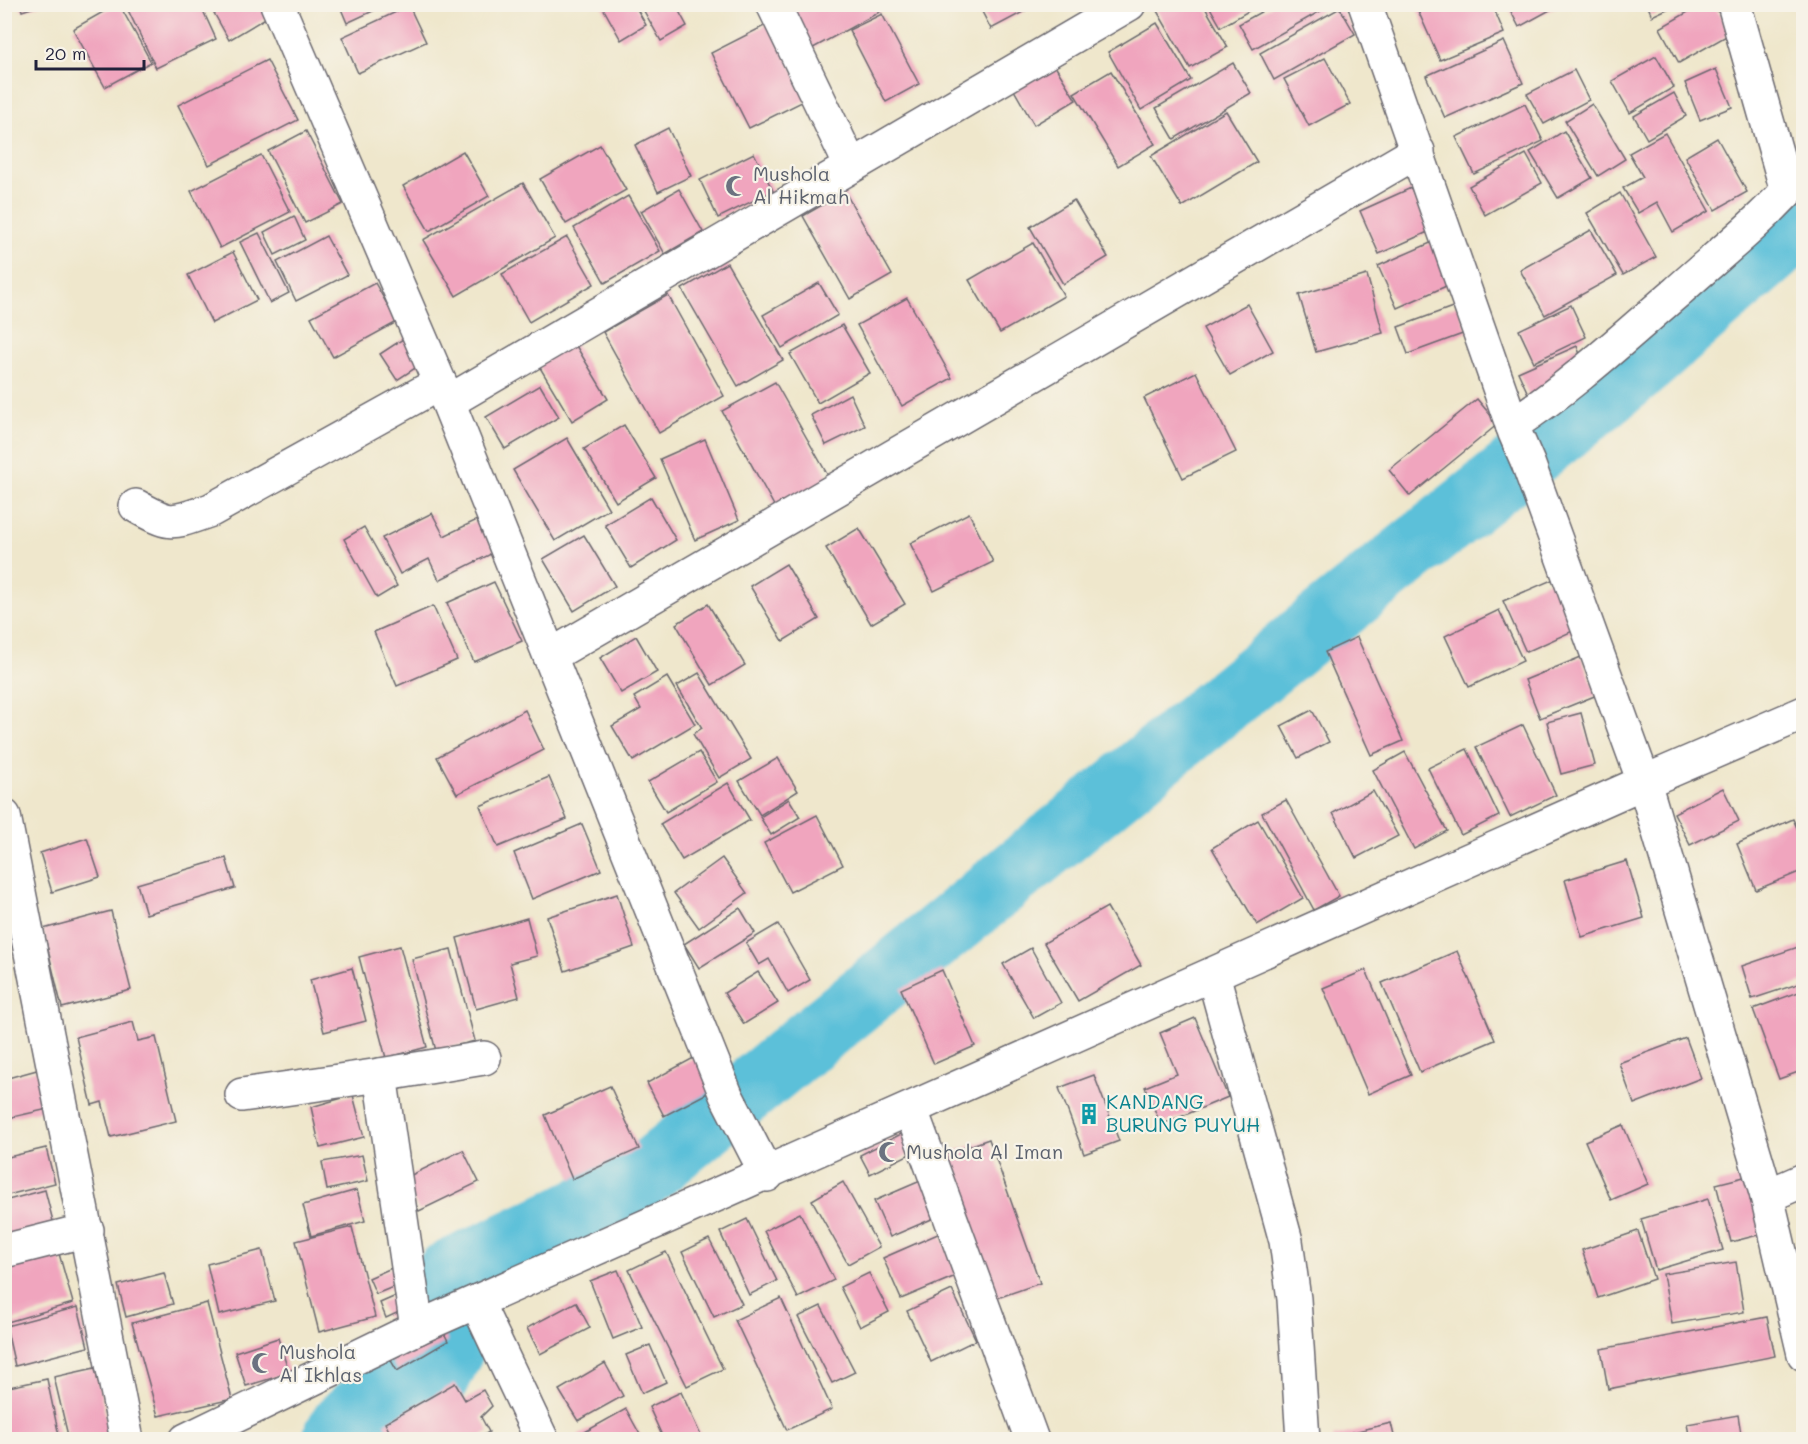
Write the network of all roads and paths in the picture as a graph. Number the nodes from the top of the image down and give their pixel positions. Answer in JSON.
{"nodes":[{"id":1,"x":277,"y":4,"type":"edge"},
{"id":2,"x":773,"y":4,"type":"edge"},
{"id":3,"x":1129,"y":4,"type":"edge"},
{"id":4,"x":1365,"y":4,"type":"edge"},
{"id":5,"x":1734,"y":4,"type":"edge"},
{"id":6,"x":1418,"y":151,"type":"junction"},
{"id":7,"x":851,"y":166,"type":"junction"},
{"id":8,"x":1795,"y":182,"type":"edge"},
{"id":9,"x":444,"y":392,"type":"junction"},
{"id":10,"x":1514,"y":429,"type":"junction"},
{"id":11,"x":136,"y":506,"type":"dead end"},
{"id":12,"x":550,"y":656,"type":"junction"},
{"id":13,"x":1803,"y":713,"type":"edge"},
{"id":14,"x":1644,"y":782,"type":"junction"},
{"id":15,"x":4,"y":816,"type":"edge"},
{"id":16,"x":1213,"y":974,"type":"junction"},
{"id":17,"x":484,"y":1058,"type":"dead end"},
{"id":18,"x":380,"y":1075,"type":"junction"},
{"id":19,"x":242,"y":1095,"type":"dead end"},
{"id":20,"x":911,"y":1110,"type":"junction"},
{"id":21,"x":767,"y":1175,"type":"junction"},
{"id":22,"x":1803,"y":1180,"type":"edge"},
{"id":23,"x":1767,"y":1196,"type":"junction"},
{"id":24,"x":87,"y":1230,"type":"junction"},
{"id":25,"x":4,"y":1251,"type":"edge"},
{"id":26,"x":471,"y":1305,"type":"junction"},
{"id":27,"x":423,"y":1326,"type":"junction"},
{"id":28,"x":1803,"y":1354,"type":"edge"},
{"id":29,"x":126,"y":1440,"type":"edge"},
{"id":30,"x":186,"y":1440,"type":"edge"},
{"id":31,"x":542,"y":1440,"type":"edge"},
{"id":32,"x":1032,"y":1440,"type":"edge"},
{"id":33,"x":1303,"y":1440,"type":"edge"}],
"edges":[{"from":1,"to":9,"type":"street"},
{"from":2,"to":7,"type":"street"},
{"from":3,"to":7,"type":"street"},
{"from":4,"to":6,"type":"street"},
{"from":5,"to":8,"type":"street"},
{"from":6,"to":10,"type":"street"},
{"from":6,"to":12,"type":"street"},
{"from":7,"to":9,"type":"street"},
{"from":8,"to":10,"type":"street"},
{"from":9,"to":11,"type":"street"},
{"from":9,"to":12,"type":"street"},
{"from":10,"to":14,"type":"street"},
{"from":12,"to":21,"type":"street"},
{"from":13,"to":14,"type":"street"},
{"from":14,"to":16,"type":"street"},
{"from":14,"to":23,"type":"street"},
{"from":15,"to":24,"type":"street"},
{"from":16,"to":20,"type":"street"},
{"from":16,"to":33,"type":"street"},
{"from":17,"to":18,"type":"street"},
{"from":18,"to":19,"type":"street"},
{"from":18,"to":27,"type":"street"},
{"from":20,"to":21,"type":"street"},
{"from":20,"to":32,"type":"street"},
{"from":21,"to":26,"type":"street"},
{"from":22,"to":23,"type":"street"},
{"from":23,"to":28,"type":"street"},
{"from":24,"to":25,"type":"street"},
{"from":24,"to":29,"type":"street"},
{"from":26,"to":27,"type":"street"},
{"from":26,"to":31,"type":"street"},
{"from":27,"to":30,"type":"street"}]}
